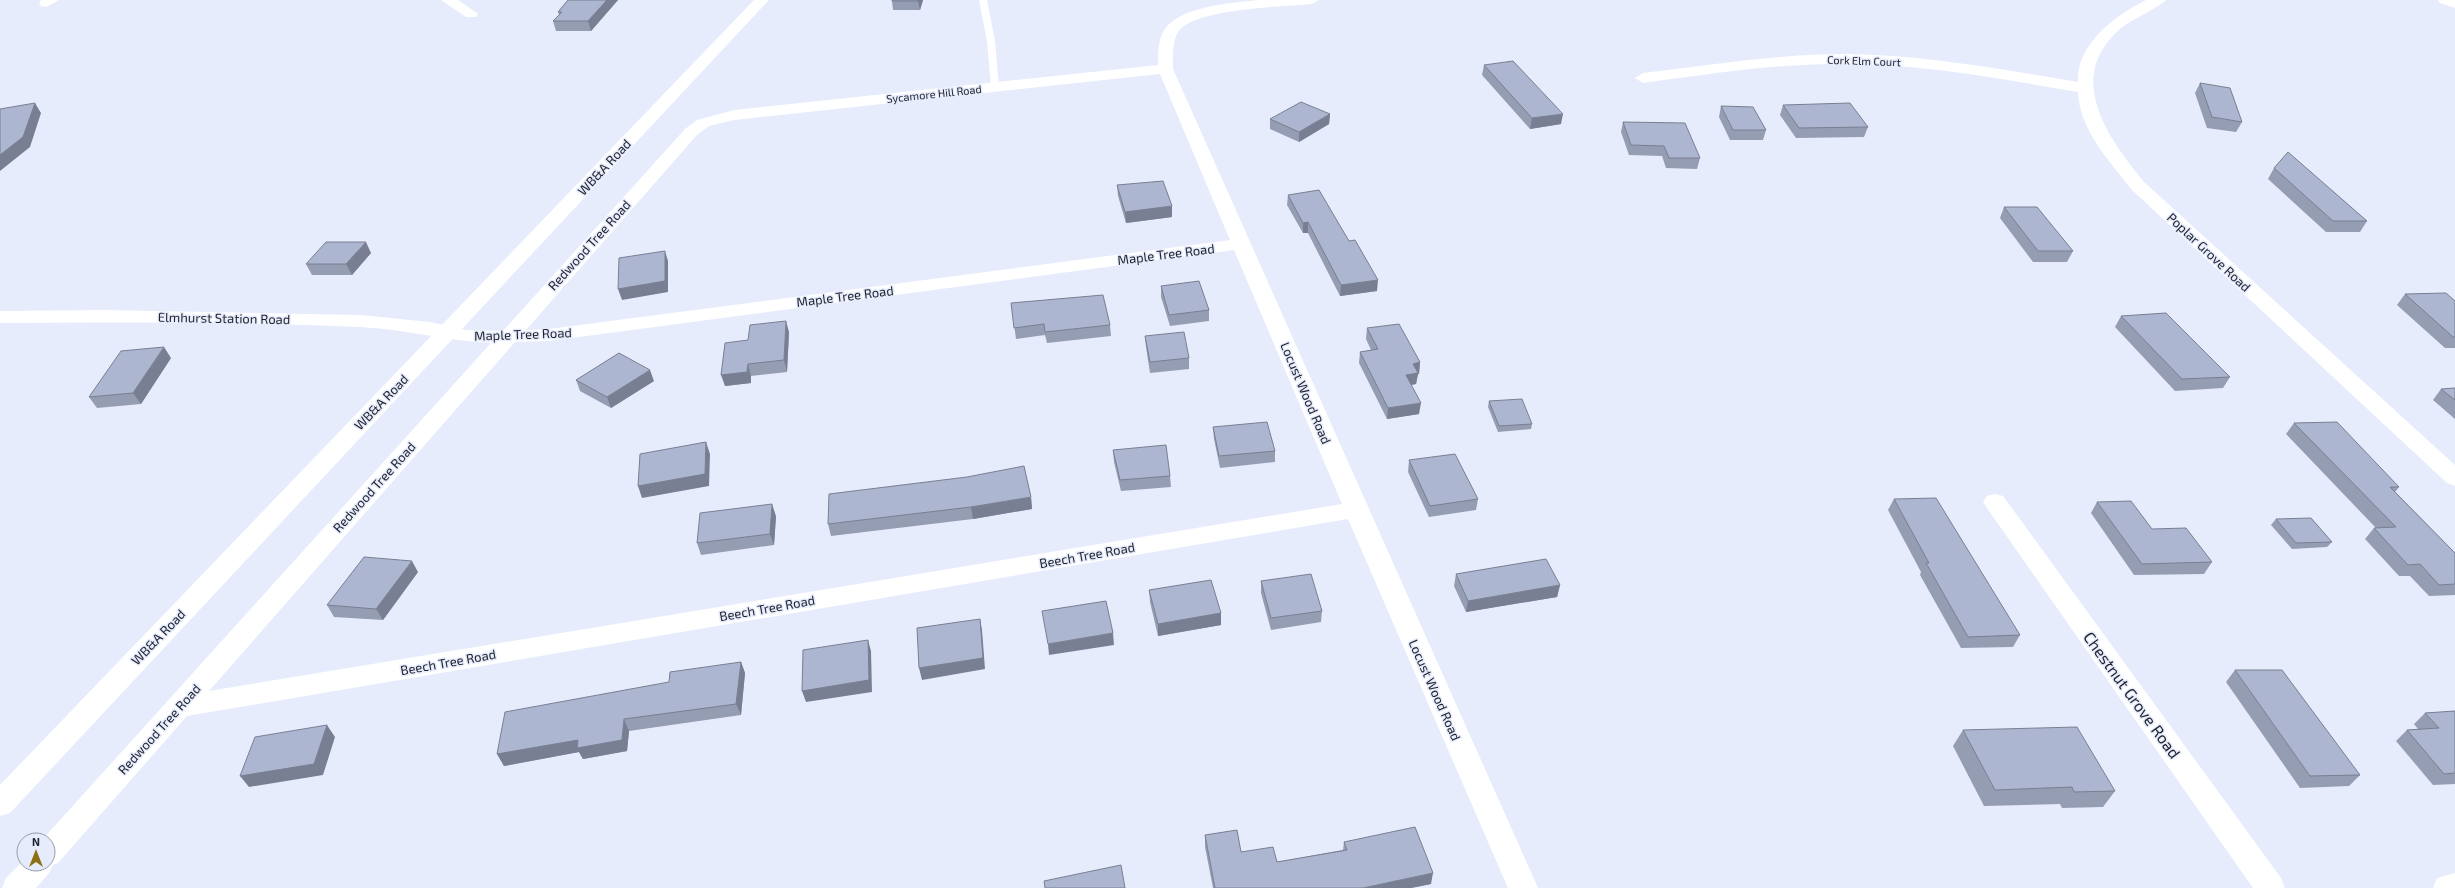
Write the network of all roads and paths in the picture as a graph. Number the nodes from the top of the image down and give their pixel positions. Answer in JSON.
{"nodes":[{"id":1,"x":448,"y":0,"type":"edge"},
{"id":2,"x":762,"y":0,"type":"edge"},
{"id":3,"x":983,"y":0,"type":"edge"},
{"id":4,"x":1312,"y":0,"type":"edge"},
{"id":5,"x":2159,"y":0,"type":"edge"},
{"id":6,"x":2445,"y":0,"type":"edge"},
{"id":7,"x":2455,"y":4,"type":"edge"},
{"id":8,"x":471,"y":14,"type":"dead end"},
{"id":9,"x":1165,"y":69,"type":"junction"},
{"id":10,"x":1643,"y":78,"type":"dead end"},
{"id":11,"x":995,"y":87,"type":"junction"},
{"id":12,"x":2084,"y":88,"type":"junction"},
{"id":13,"x":703,"y":123,"type":"joint"},
{"id":14,"x":1241,"y":244,"type":"junction"},
{"id":15,"x":0,"y":317,"type":"edge"},
{"id":16,"x":448,"y":332,"type":"junction"},
{"id":17,"x":507,"y":337,"type":"junction"},
{"id":18,"x":2455,"y":478,"type":"edge"},
{"id":19,"x":1995,"y":502,"type":"dead end"},
{"id":20,"x":1356,"y":510,"type":"junction"},
{"id":21,"x":179,"y":707,"type":"junction"},
{"id":22,"x":0,"y":804,"type":"edge"},
{"id":23,"x":56,"y":845,"type":"edge"},
{"id":24,"x":32,"y":872,"type":"edge"},
{"id":25,"x":18,"y":888,"type":"edge"},
{"id":26,"x":1523,"y":888,"type":"edge"},
{"id":27,"x":2270,"y":888,"type":"edge"},
{"id":28,"x":2448,"y":888,"type":"edge"},
{"id":29,"x":2455,"y":888,"type":"edge"}],
"edges":[{"from":1,"to":8,"type":"street"},
{"from":2,"to":16,"type":"street","name":"WB&A Road"},
{"from":3,"to":11,"type":"lane"},
{"from":4,"to":9,"type":"street","name":"Locust Wood Road"},
{"from":5,"to":12,"type":"street","name":"Poplar Grove Road"},
{"from":6,"to":7,"type":"street"},
{"from":9,"to":11,"type":"street","name":"Sycamore Hill Road"},
{"from":9,"to":14,"type":"street","name":"Locust Wood Road"},
{"from":10,"to":12,"type":"street","name":"Cork Elm Court"},
{"from":11,"to":13,"type":"street","name":"Sycamore Hill Road"},
{"from":12,"to":18,"type":"street","name":"Poplar Grove Road"},
{"from":13,"to":17,"type":"street","name":"Redwood Tree Road"},
{"from":14,"to":17,"type":"street","name":"Maple Tree Road"},
{"from":14,"to":20,"type":"street","name":"Locust Wood Road"},
{"from":15,"to":16,"type":"street","name":"Elmhurst Station Road"},
{"from":16,"to":17,"type":"street","name":"Maple Tree Road"},
{"from":16,"to":22,"type":"street","name":"WB&A Road"},
{"from":17,"to":21,"type":"street","name":"Redwood Tree Road"},
{"from":19,"to":27,"type":"street","name":"Chestnut Grove Road"},
{"from":20,"to":21,"type":"street","name":"Beech Tree Road"},
{"from":20,"to":26,"type":"street","name":"Locust Wood Road"},
{"from":21,"to":23,"type":"street","name":"Redwood Tree Road"},
{"from":24,"to":25,"type":"street"},
{"from":28,"to":29,"type":"street"}]}
